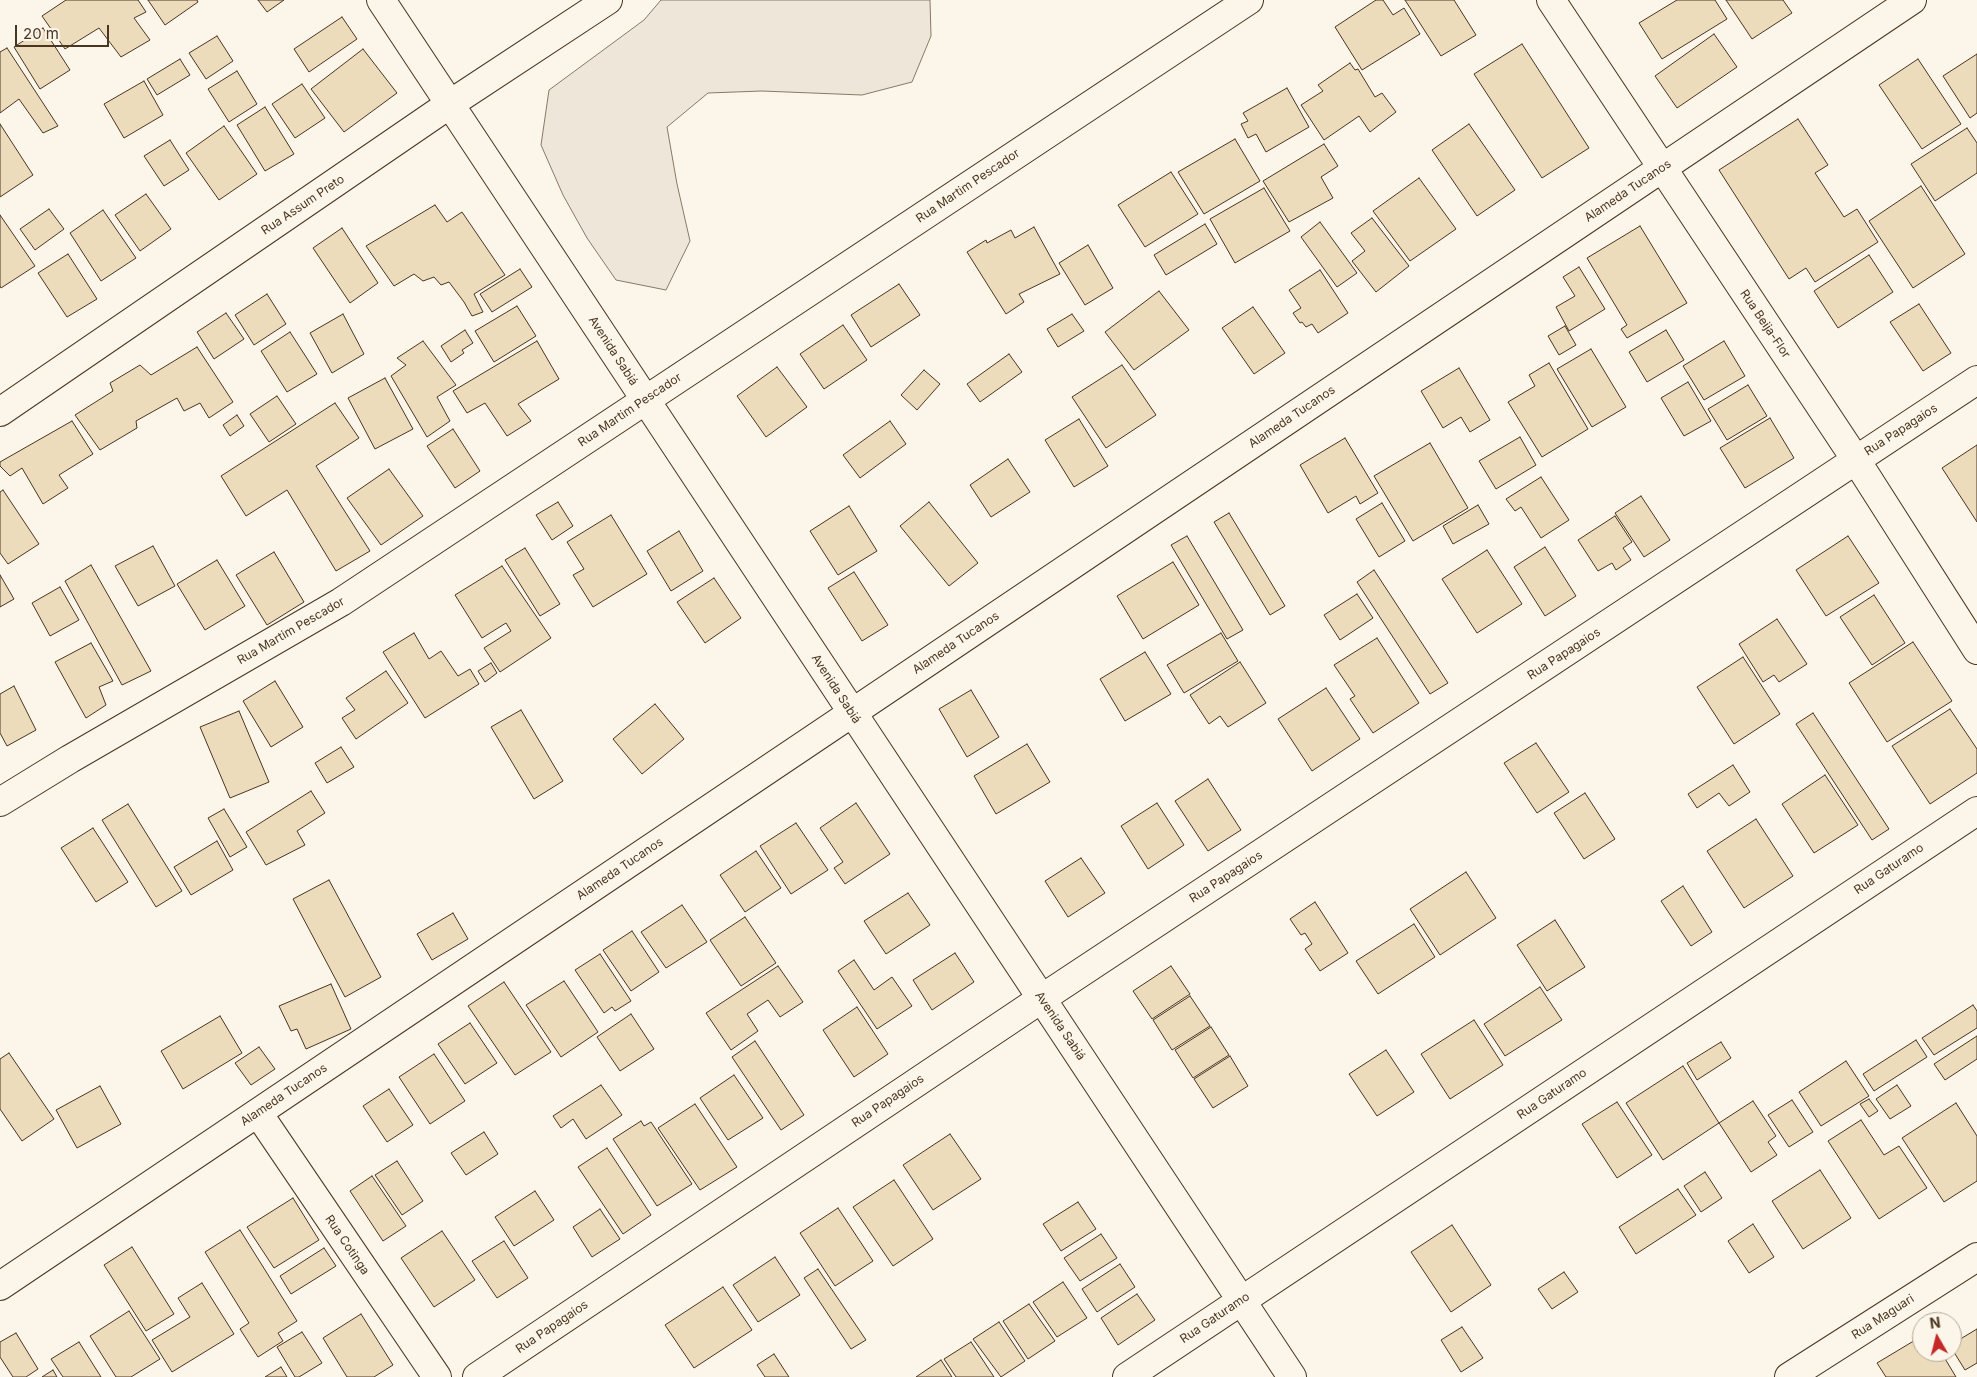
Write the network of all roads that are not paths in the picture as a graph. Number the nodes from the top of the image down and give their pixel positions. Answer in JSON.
{"nodes":[{"id":1,"x":381,"y":0,"type":"edge"},
{"id":2,"x":608,"y":0,"type":"edge"},
{"id":3,"x":1249,"y":0,"type":"edge"},
{"id":4,"x":1551,"y":0,"type":"edge"},
{"id":5,"x":1912,"y":0,"type":"edge"},
{"id":6,"x":450,"y":104,"type":"junction"},
{"id":7,"x":1661,"y":168,"type":"junction"},
{"id":8,"x":1977,"y":380,"type":"edge"},
{"id":9,"x":646,"y":400,"type":"junction"},
{"id":10,"x":0,"y":412,"type":"edge"},
{"id":11,"x":1856,"y":460,"type":"junction"},
{"id":12,"x":1977,"y":650,"type":"edge"},
{"id":13,"x":852,"y":713,"type":"junction"},
{"id":14,"x":0,"y":802,"type":"edge"},
{"id":15,"x":1977,"y":810,"type":"edge"},
{"id":16,"x":1042,"y":999,"type":"junction"},
{"id":17,"x":258,"y":1113,"type":"junction"},
{"id":18,"x":1977,"y":1257,"type":"edge"},
{"id":19,"x":0,"y":1286,"type":"edge"},
{"id":20,"x":1241,"y":1300,"type":"junction"},
{"id":21,"x":437,"y":1377,"type":"edge"},
{"id":22,"x":477,"y":1377,"type":"edge"},
{"id":23,"x":1127,"y":1377,"type":"edge"},
{"id":24,"x":1292,"y":1377,"type":"edge"},
{"id":25,"x":1789,"y":1377,"type":"edge"}],
"edges":[{"from":1,"to":6,"type":"street","name":"Avenida Sabiá"},
{"from":2,"to":6,"type":"street","name":"Rua Assum Preto"},
{"from":3,"to":9,"type":"street","name":"Rua Martim Pescador"},
{"from":4,"to":7,"type":"street","name":"Rua Beija-Flor"},
{"from":5,"to":7,"type":"street","name":"Alameda Tucanos"},
{"from":6,"to":9,"type":"street","name":"Avenida Sabiá"},
{"from":6,"to":10,"type":"street","name":"Rua Assum Preto"},
{"from":7,"to":11,"type":"street","name":"Rua Beija-Flor"},
{"from":7,"to":13,"type":"street","name":"Alameda Tucanos"},
{"from":8,"to":11,"type":"street","name":"Rua Papagaios"},
{"from":9,"to":13,"type":"street","name":"Avenida Sabiá"},
{"from":9,"to":14,"type":"street","name":"Rua Martim Pescador"},
{"from":11,"to":12,"type":"street","name":"Rua Beija-Flor"},
{"from":11,"to":16,"type":"street","name":"Rua Papagaios"},
{"from":13,"to":16,"type":"street","name":"Avenida Sabiá"},
{"from":13,"to":17,"type":"street","name":"Alameda Tucanos"},
{"from":15,"to":20,"type":"street","name":"Rua Gaturamo"},
{"from":16,"to":20,"type":"street","name":"Avenida Sabiá"},
{"from":16,"to":22,"type":"street","name":"Rua Papagaios"},
{"from":17,"to":19,"type":"street","name":"Alameda Tucanos"},
{"from":17,"to":21,"type":"street","name":"Rua Cotinga"},
{"from":18,"to":25,"type":"street","name":"Rua Maguari"},
{"from":20,"to":23,"type":"street","name":"Rua Gaturamo"},
{"from":20,"to":24,"type":"street","name":"Avenida Sabiá"}]}
